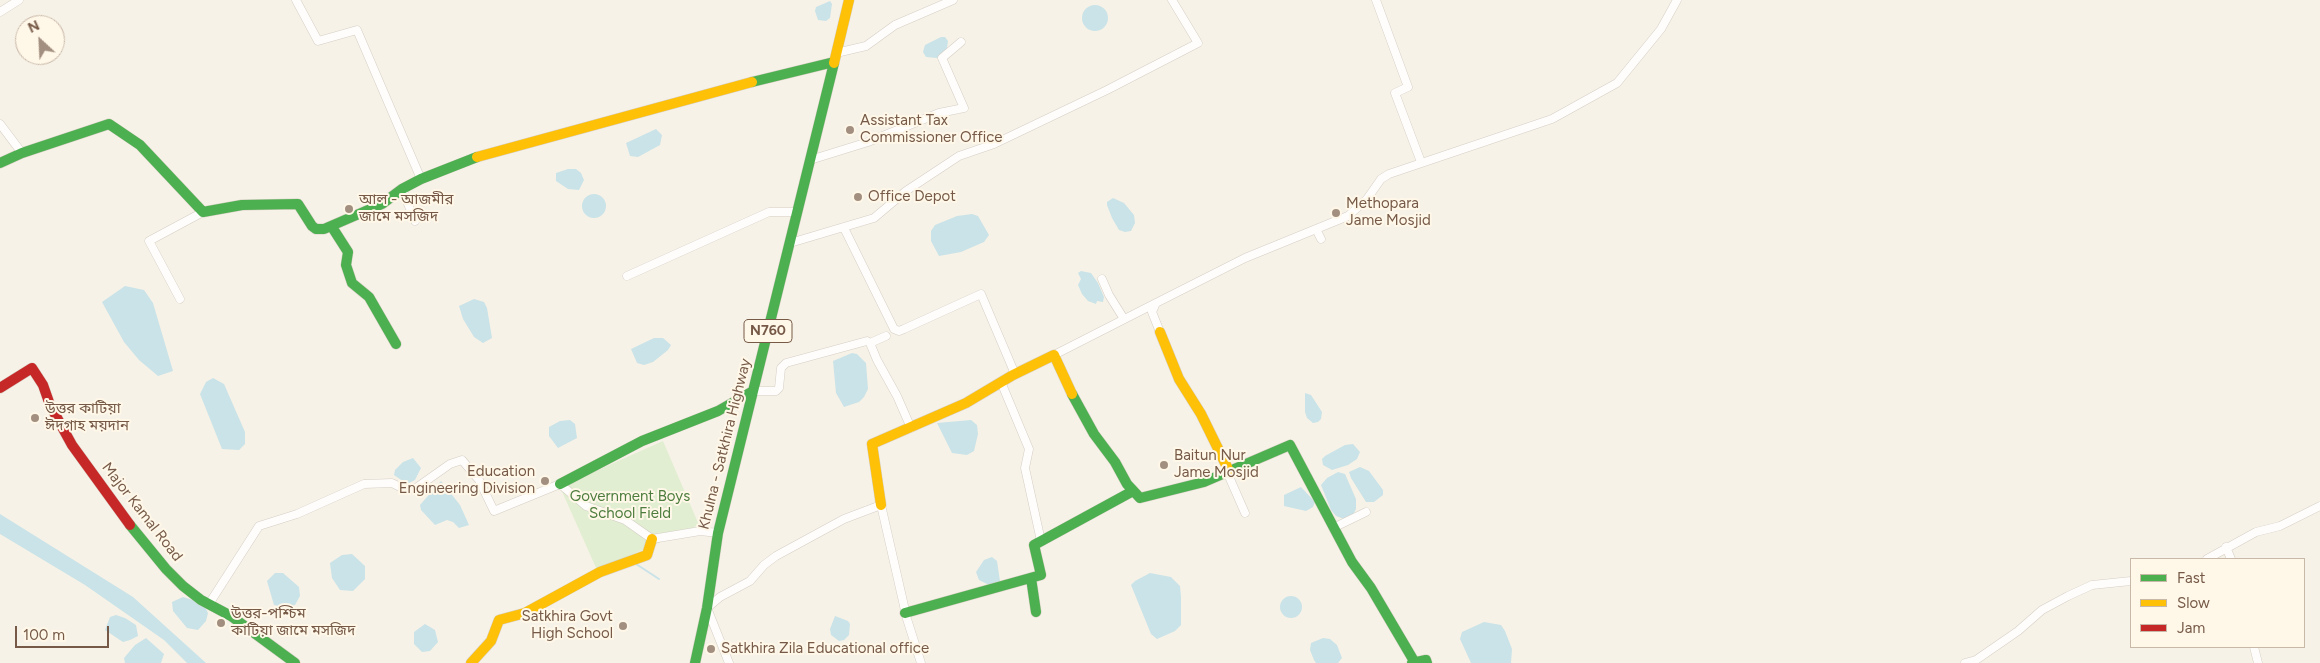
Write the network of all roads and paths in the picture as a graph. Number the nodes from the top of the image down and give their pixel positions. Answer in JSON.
{"nodes":[{"id":1,"x":19,"y":0,"type":"edge"},
{"id":2,"x":296,"y":0,"type":"edge"},
{"id":3,"x":849,"y":0,"type":"edge"},
{"id":4,"x":953,"y":0,"type":"edge"},
{"id":5,"x":1172,"y":0,"type":"edge"},
{"id":6,"x":1376,"y":0,"type":"edge"},
{"id":7,"x":1677,"y":0,"type":"edge"},
{"id":8,"x":0,"y":12,"type":"edge"},
{"id":9,"x":961,"y":42,"type":"dead end"},
{"id":10,"x":835,"y":58,"type":"junction"},
{"id":11,"x":0,"y":124,"type":"edge"},
{"id":12,"x":22,"y":153,"type":"junction"},
{"id":13,"x":810,"y":160,"type":"junction"},
{"id":14,"x":1421,"y":162,"type":"junction"},
{"id":15,"x":0,"y":163,"type":"edge"},
{"id":16,"x":421,"y":179,"type":"junction"},
{"id":17,"x":402,"y":189,"type":"junction"},
{"id":18,"x":203,"y":212,"type":"junction"},
{"id":19,"x":798,"y":212,"type":"junction"},
{"id":20,"x":415,"y":222,"type":"dead end"},
{"id":21,"x":332,"y":226,"type":"junction"},
{"id":22,"x":844,"y":228,"type":"junction"},
{"id":23,"x":1316,"y":230,"type":"junction"},
{"id":24,"x":1321,"y":240,"type":"dead end"},
{"id":25,"x":790,"y":243,"type":"junction"},
{"id":26,"x":627,"y":276,"type":"dead end"},
{"id":27,"x":1102,"y":279,"type":"dead end"},
{"id":28,"x":180,"y":299,"type":"dead end"},
{"id":29,"x":1156,"y":303,"type":"junction"},
{"id":30,"x":1124,"y":320,"type":"junction"},
{"id":31,"x":1160,"y":332,"type":"joint"},
{"id":32,"x":886,"y":336,"type":"dead end"},
{"id":33,"x":870,"y":343,"type":"junction"},
{"id":34,"x":396,"y":344,"type":"dead end"},
{"id":35,"x":1054,"y":355,"type":"junction"},
{"id":36,"x":1015,"y":374,"type":"junction"},
{"id":37,"x":1001,"y":382,"type":"junction"},
{"id":38,"x":0,"y":388,"type":"edge"},
{"id":39,"x":754,"y":391,"type":"junction"},
{"id":40,"x":911,"y":428,"type":"junction"},
{"id":41,"x":1228,"y":472,"type":"junction"},
{"id":42,"x":560,"y":484,"type":"junction"},
{"id":43,"x":1133,"y":491,"type":"junction"},
{"id":44,"x":881,"y":506,"type":"junction"},
{"id":45,"x":2320,"y":506,"type":"edge"},
{"id":46,"x":1366,"y":512,"type":"dead end"},
{"id":47,"x":1245,"y":513,"type":"dead end"},
{"id":48,"x":1333,"y":528,"type":"junction"},
{"id":49,"x":718,"y":533,"type":"junction"},
{"id":50,"x":652,"y":539,"type":"junction"},
{"id":51,"x":1041,"y":541,"type":"junction"},
{"id":52,"x":2226,"y":547,"type":"junction"},
{"id":53,"x":2209,"y":558,"type":"edge"},
{"id":54,"x":2231,"y":558,"type":"edge"},
{"id":55,"x":1032,"y":578,"type":"junction"},
{"id":56,"x":2130,"y":581,"type":"edge"},
{"id":57,"x":209,"y":604,"type":"junction"},
{"id":58,"x":707,"y":608,"type":"junction"},
{"id":59,"x":905,"y":612,"type":"junction"},
{"id":60,"x":1036,"y":612,"type":"dead end"},
{"id":61,"x":2254,"y":648,"type":"edge"},
{"id":62,"x":1412,"y":662,"type":"edge"},
{"id":63,"x":295,"y":663,"type":"edge"},
{"id":64,"x":471,"y":663,"type":"edge"},
{"id":65,"x":695,"y":663,"type":"edge"},
{"id":66,"x":729,"y":663,"type":"edge"},
{"id":67,"x":921,"y":663,"type":"edge"},
{"id":68,"x":1427,"y":663,"type":"edge"},
{"id":69,"x":1965,"y":663,"type":"edge"},
{"id":70,"x":2258,"y":663,"type":"edge"}],
"edges":[{"from":1,"to":8,"type":"street"},
{"from":2,"to":16,"type":"street"},
{"from":3,"to":10,"type":"main road","name":"Khulna - Satkhira Highway","number":"N760"},
{"from":4,"to":10,"type":"street"},
{"from":5,"to":22,"type":"street"},
{"from":6,"to":14,"type":"street"},
{"from":7,"to":14,"type":"street"},
{"from":9,"to":13,"type":"street"},
{"from":10,"to":13,"type":"main road","name":"Khulna - Satkhira Highway","number":"N760"},
{"from":10,"to":16,"type":"main road"},
{"from":11,"to":12,"type":"street"},
{"from":12,"to":15,"type":"main road"},
{"from":12,"to":18,"type":"main road"},
{"from":13,"to":19,"type":"main road","name":"Khulna - Satkhira Highway","number":"N760"},
{"from":14,"to":23,"type":"street"},
{"from":16,"to":17,"type":"main road"},
{"from":17,"to":20,"type":"street"},
{"from":17,"to":21,"type":"main road"},
{"from":18,"to":21,"type":"main road"},
{"from":18,"to":28,"type":"street"},
{"from":19,"to":25,"type":"main road","name":"Khulna - Satkhira Highway","number":"N760"},
{"from":19,"to":26,"type":"street"},
{"from":21,"to":34,"type":"main road"},
{"from":22,"to":25,"type":"street"},
{"from":22,"to":36,"type":"street"},
{"from":23,"to":24,"type":"street"},
{"from":23,"to":29,"type":"street"},
{"from":25,"to":39,"type":"main road","name":"Khulna - Satkhira Highway","number":"N760"},
{"from":27,"to":30,"type":"street"},
{"from":29,"to":30,"type":"street"},
{"from":29,"to":31,"type":"street"},
{"from":30,"to":35,"type":"street"},
{"from":31,"to":41,"type":"main road"},
{"from":32,"to":33,"type":"street"},
{"from":33,"to":39,"type":"street"},
{"from":33,"to":40,"type":"street"},
{"from":35,"to":36,"type":"main road"},
{"from":35,"to":43,"type":"main road"},
{"from":36,"to":37,"type":"main road"},
{"from":37,"to":40,"type":"main road"},
{"from":37,"to":51,"type":"street"},
{"from":38,"to":57,"type":"main road","name":"Major Kamal Road"},
{"from":39,"to":42,"type":"main road"},
{"from":39,"to":49,"type":"main road","name":"Khulna - Satkhira Highway","number":"N760"},
{"from":40,"to":44,"type":"main road"},
{"from":41,"to":43,"type":"main road"},
{"from":41,"to":47,"type":"street"},
{"from":41,"to":48,"type":"main road"},
{"from":42,"to":50,"type":"street"},
{"from":42,"to":57,"type":"street"},
{"from":43,"to":51,"type":"main road"},
{"from":44,"to":58,"type":"street"},
{"from":44,"to":59,"type":"street"},
{"from":45,"to":52,"type":"street"},
{"from":46,"to":48,"type":"street"},
{"from":48,"to":62,"type":"main road"},
{"from":49,"to":50,"type":"street"},
{"from":49,"to":58,"type":"main road","name":"Khulna - Satkhira Highway","number":"N760"},
{"from":50,"to":64,"type":"main road"},
{"from":51,"to":55,"type":"main road"},
{"from":52,"to":53,"type":"street"},
{"from":52,"to":54,"type":"street"},
{"from":55,"to":59,"type":"main road"},
{"from":55,"to":60,"type":"main road"},
{"from":56,"to":69,"type":"street"},
{"from":57,"to":63,"type":"main road","name":"Major Kamal Road"},
{"from":58,"to":65,"type":"main road","name":"Khulna - Satkhira Highway","number":"N760"},
{"from":58,"to":66,"type":"street"},
{"from":59,"to":67,"type":"street"},
{"from":61,"to":70,"type":"street"},
{"from":62,"to":68,"type":"main road"}]}
